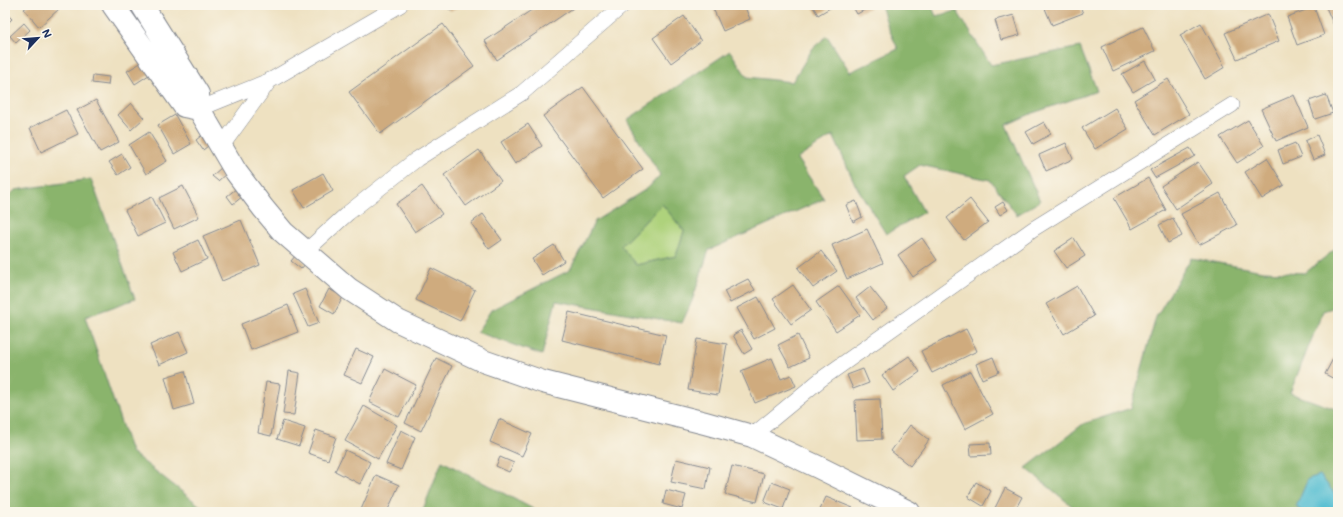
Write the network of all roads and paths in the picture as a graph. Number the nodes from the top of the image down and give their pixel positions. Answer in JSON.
{"nodes":[{"id":1,"x":113,"y":5,"type":"edge"},
{"id":2,"x":142,"y":5,"type":"edge"},
{"id":3,"x":400,"y":5,"type":"edge"},
{"id":4,"x":622,"y":5,"type":"edge"},
{"id":5,"x":271,"y":80,"type":"junction"},
{"id":6,"x":1232,"y":105,"type":"dead end"},
{"id":7,"x":199,"y":109,"type":"junction"},
{"id":8,"x":221,"y":147,"type":"junction"},
{"id":9,"x":306,"y":252,"type":"junction"},
{"id":10,"x":752,"y":436,"type":"junction"},
{"id":11,"x":909,"y":512,"type":"edge"}],
"edges":[{"from":1,"to":7,"type":"street"},
{"from":2,"to":7,"type":"street"},
{"from":3,"to":5,"type":"street"},
{"from":4,"to":9,"type":"street"},
{"from":5,"to":7,"type":"street"},
{"from":5,"to":8,"type":"street"},
{"from":6,"to":10,"type":"street"},
{"from":7,"to":8,"type":"street"},
{"from":8,"to":9,"type":"street"},
{"from":9,"to":10,"type":"street"},
{"from":10,"to":11,"type":"street"}]}
